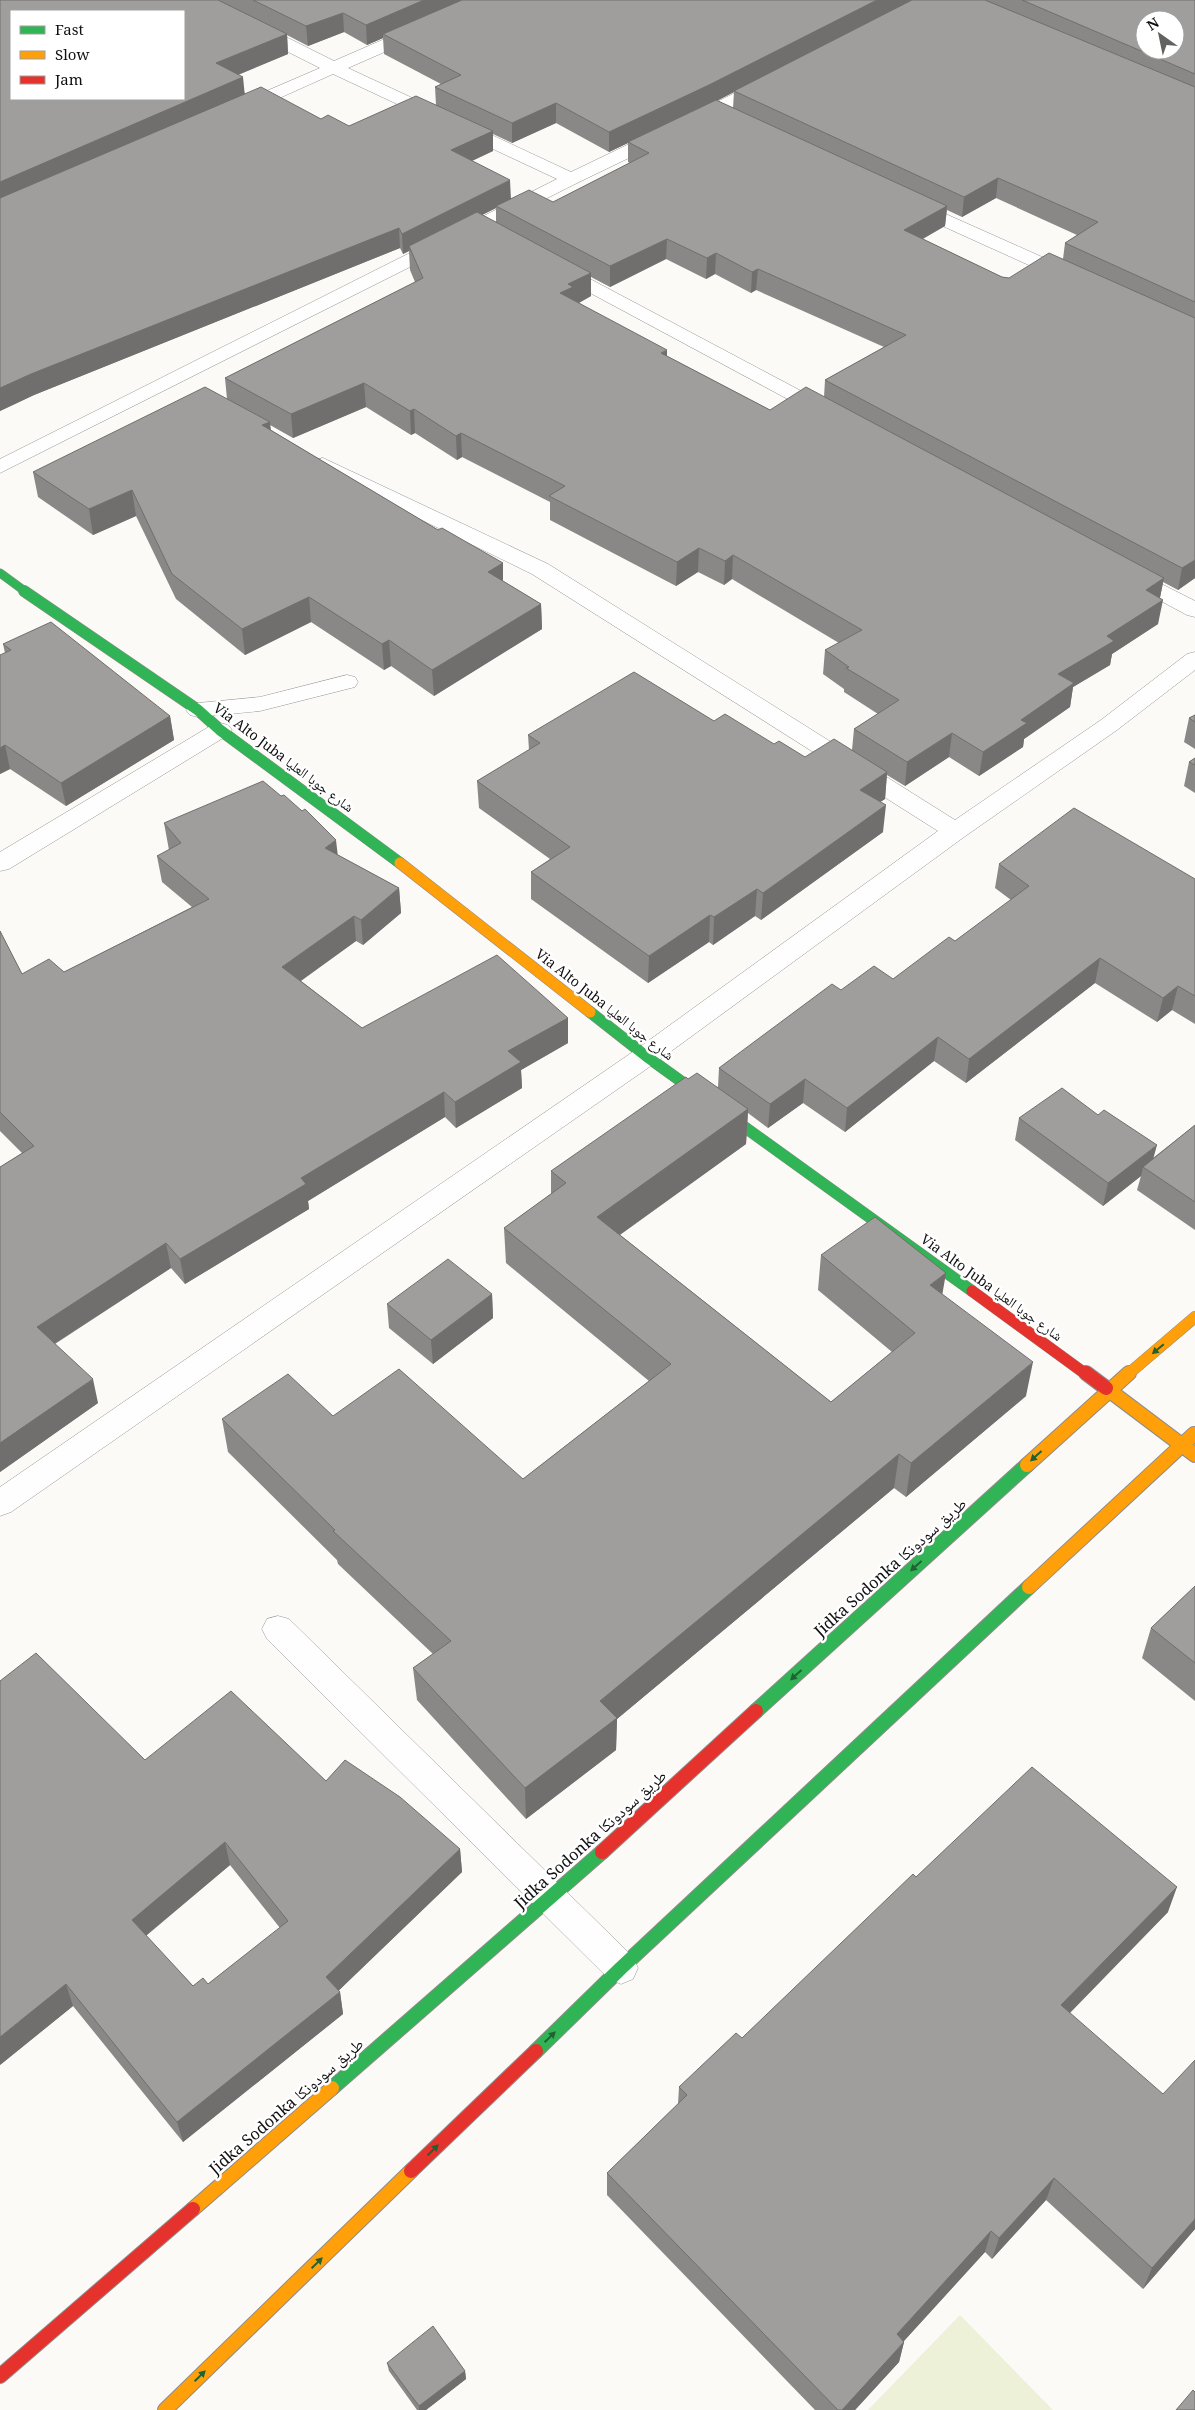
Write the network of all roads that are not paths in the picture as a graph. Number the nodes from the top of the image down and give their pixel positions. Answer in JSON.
{"nodes":[{"id":1,"x":199,"y":0,"type":"edge"},
{"id":2,"x":488,"y":0,"type":"edge"},
{"id":3,"x":334,"y":68,"type":"junction"},
{"id":4,"x":784,"y":76,"type":"edge"},
{"id":5,"x":715,"y":111,"type":"junction"},
{"id":6,"x":225,"y":115,"type":"edge"},
{"id":7,"x":732,"y":119,"type":"edge"},
{"id":8,"x":571,"y":179,"type":"junction"},
{"id":9,"x":898,"y":198,"type":"edge"},
{"id":10,"x":547,"y":263,"type":"edge"},
{"id":11,"x":1087,"y":284,"type":"edge"},
{"id":12,"x":849,"y":424,"type":"edge"},
{"id":13,"x":307,"y":455,"type":"edge"},
{"id":14,"x":0,"y":467,"type":"edge"},
{"id":15,"x":1108,"y":563,"type":"edge"},
{"id":16,"x":0,"y":573,"type":"edge"},
{"id":17,"x":1195,"y":610,"type":"edge"},
{"id":18,"x":1195,"y":659,"type":"edge"},
{"id":19,"x":347,"y":682,"type":"dead end"},
{"id":20,"x":198,"y":710,"type":"junction"},
{"id":21,"x":220,"y":730,"type":"junction"},
{"id":22,"x":955,"y":831,"type":"junction"},
{"id":23,"x":0,"y":863,"type":"edge"},
{"id":24,"x":646,"y":1056,"type":"junction"},
{"id":25,"x":1195,"y":1317,"type":"edge"},
{"id":26,"x":1109,"y":1390,"type":"junction"},
{"id":27,"x":1195,"y":1434,"type":"edge"},
{"id":28,"x":1182,"y":1446,"type":"junction"},
{"id":29,"x":1195,"y":1455,"type":"edge"},
{"id":30,"x":0,"y":1503,"type":"edge"},
{"id":31,"x":278,"y":1629,"type":"dead end"},
{"id":32,"x":550,"y":1899,"type":"junction"},
{"id":33,"x":621,"y":1968,"type":"junction"},
{"id":34,"x":0,"y":2376,"type":"edge"},
{"id":35,"x":165,"y":2410,"type":"edge"}],
"edges":[{"from":1,"to":3,"type":"street"},
{"from":2,"to":3,"type":"street"},
{"from":3,"to":6,"type":"street"},
{"from":3,"to":8,"type":"street"},
{"from":4,"to":5,"type":"street"},
{"from":5,"to":7,"type":"street"},
{"from":5,"to":8,"type":"street"},
{"from":8,"to":14,"type":"street"},
{"from":9,"to":11,"type":"street"},
{"from":10,"to":12,"type":"street"},
{"from":13,"to":22,"type":"street"},
{"from":15,"to":17,"type":"street"},
{"from":16,"to":20,"type":"main road","name":"Via Alto Juba شارع جوبا العليا"},
{"from":18,"to":22,"type":"street"},
{"from":19,"to":20,"type":"street"},
{"from":20,"to":21,"type":"main road","name":"Via Alto Juba شارع جوبا العليا"},
{"from":21,"to":23,"type":"street"},
{"from":21,"to":24,"type":"main road","name":"Via Alto Juba شارع جوبا العليا"},
{"from":22,"to":24,"type":"street"},
{"from":24,"to":26,"type":"main road","name":"Via Alto Juba شارع جوبا العليا"},
{"from":24,"to":30,"type":"street"},
{"from":25,"to":26,"type":"main road","name":"Jidka Sodonka طريق سودونكا","one_way":true},
{"from":26,"to":28,"type":"main road","name":"Via Alto Juba شارع جوبا العليا"},
{"from":26,"to":32,"type":"main road","name":"Jidka Sodonka طريق سودونكا","one_way":true},
{"from":27,"to":28,"type":"main road"},
{"from":28,"to":29,"type":"main road","name":"Via Alto Juba شارع جوبا العليا"},
{"from":28,"to":33,"type":"main road"},
{"from":31,"to":32,"type":"street"},
{"from":32,"to":33,"type":"street"},
{"from":32,"to":34,"type":"main road","name":"Jidka Sodonka طريق سودونكا"},
{"from":35,"to":33,"type":"main road","one_way":true}]}
